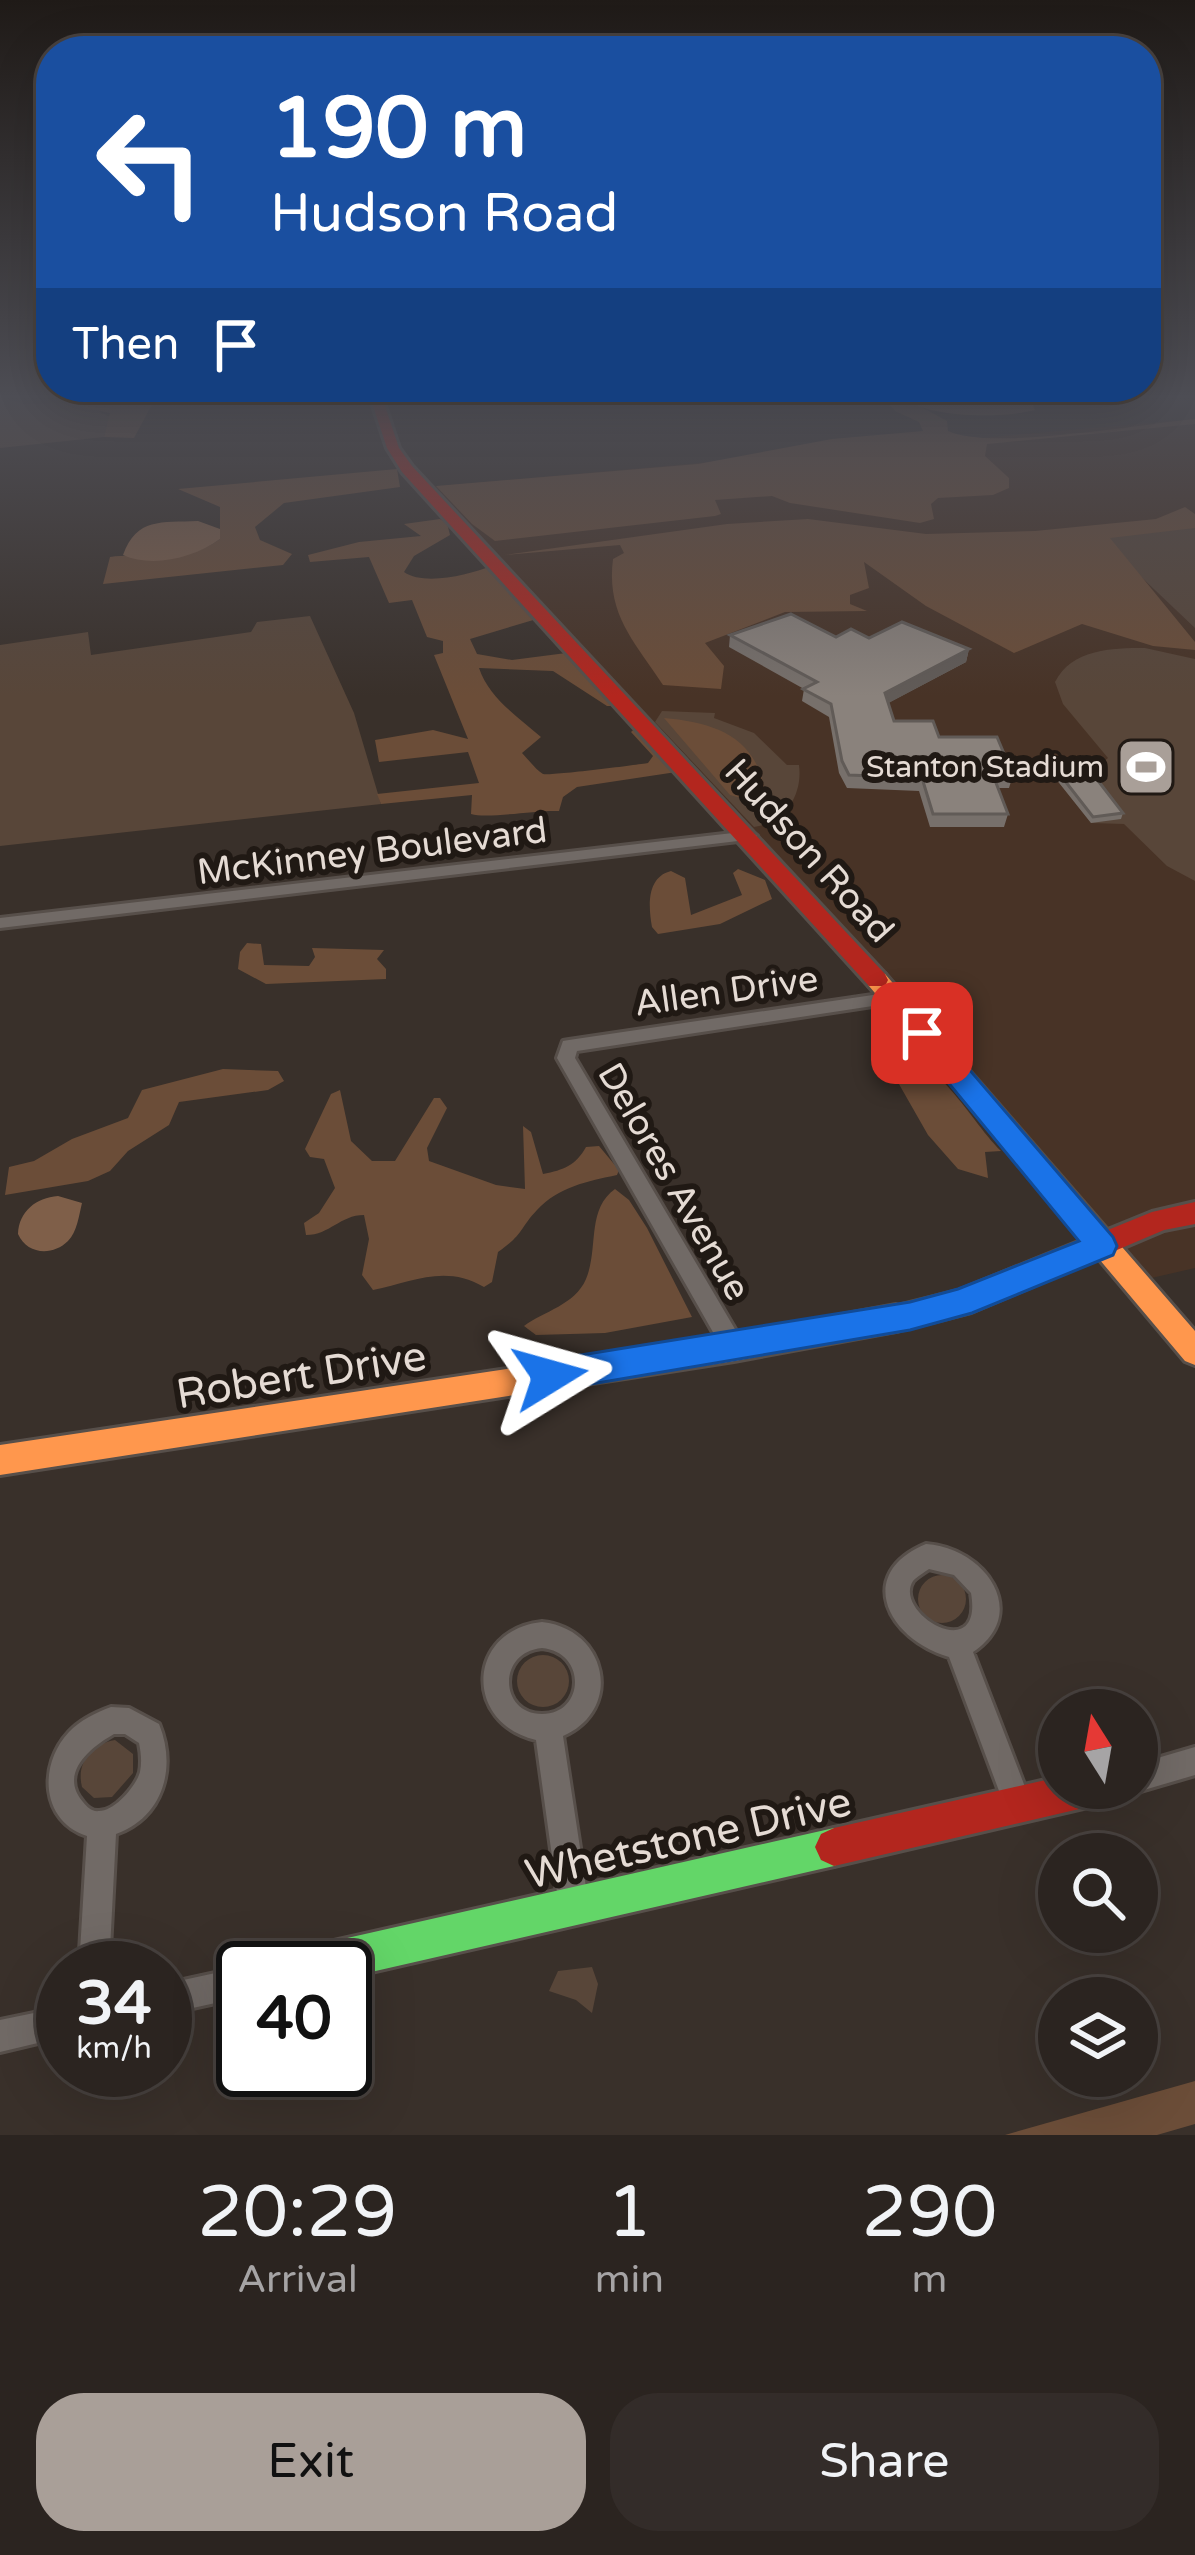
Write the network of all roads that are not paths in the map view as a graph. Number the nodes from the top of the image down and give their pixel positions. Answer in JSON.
{"nodes":[{"id":1,"x":432,"y":497,"type":"edge"},
{"id":2,"x":751,"y":836,"type":"junction"},
{"id":3,"x":0,"y":923,"type":"edge"},
{"id":4,"x":893,"y":998,"type":"junction"},
{"id":5,"x":569,"y":1046,"type":"joint"},
{"id":6,"x":1195,"y":1213,"type":"edge"},
{"id":7,"x":1102,"y":1246,"type":"junction"},
{"id":8,"x":734,"y":1348,"type":"junction"},
{"id":9,"x":1195,"y":1352,"type":"edge"},
{"id":10,"x":0,"y":1460,"type":"edge"},
{"id":11,"x":957,"y":1643,"type":"dead end"},
{"id":12,"x":548,"y":1728,"type":"dead end"},
{"id":13,"x":1195,"y":1761,"type":"edge"},
{"id":14,"x":1158,"y":1772,"type":"edge"},
{"id":15,"x":1038,"y":1800,"type":"edge"},
{"id":16,"x":1018,"y":1804,"type":"junction"},
{"id":17,"x":102,"y":1825,"type":"dead end"},
{"id":18,"x":574,"y":1907,"type":"junction"},
{"id":19,"x":96,"y":1941,"type":"edge"},
{"id":20,"x":372,"y":1952,"type":"edge"},
{"id":21,"x":36,"y":2028,"type":"edge"},
{"id":22,"x":0,"y":2036,"type":"edge"}],
"edges":[{"from":1,"to":2,"type":"street","name":"Hudson Road"},
{"from":2,"to":3,"type":"street","name":"McKinney Boulevard"},
{"from":2,"to":4,"type":"street","name":"Hudson Road"},
{"from":4,"to":5,"type":"street","name":"Allen Drive"},
{"from":4,"to":7,"type":"street","name":"Hudson Road"},
{"from":5,"to":8,"type":"street","name":"Delores Avenue"},
{"from":6,"to":7,"type":"street","name":"Robert Drive"},
{"from":7,"to":8,"type":"street","name":"Robert Drive"},
{"from":7,"to":9,"type":"street","name":"Hudson Road"},
{"from":8,"to":10,"type":"street","name":"Robert Drive"},
{"from":11,"to":16,"type":"street"},
{"from":12,"to":18,"type":"street"},
{"from":13,"to":14,"type":"street"},
{"from":15,"to":16,"type":"street","name":"Whetstone Drive"},
{"from":16,"to":18,"type":"street","name":"Whetstone Drive"},
{"from":17,"to":19,"type":"street"},
{"from":18,"to":20,"type":"street","name":"Whetstone Drive"},
{"from":21,"to":22,"type":"street"}]}
